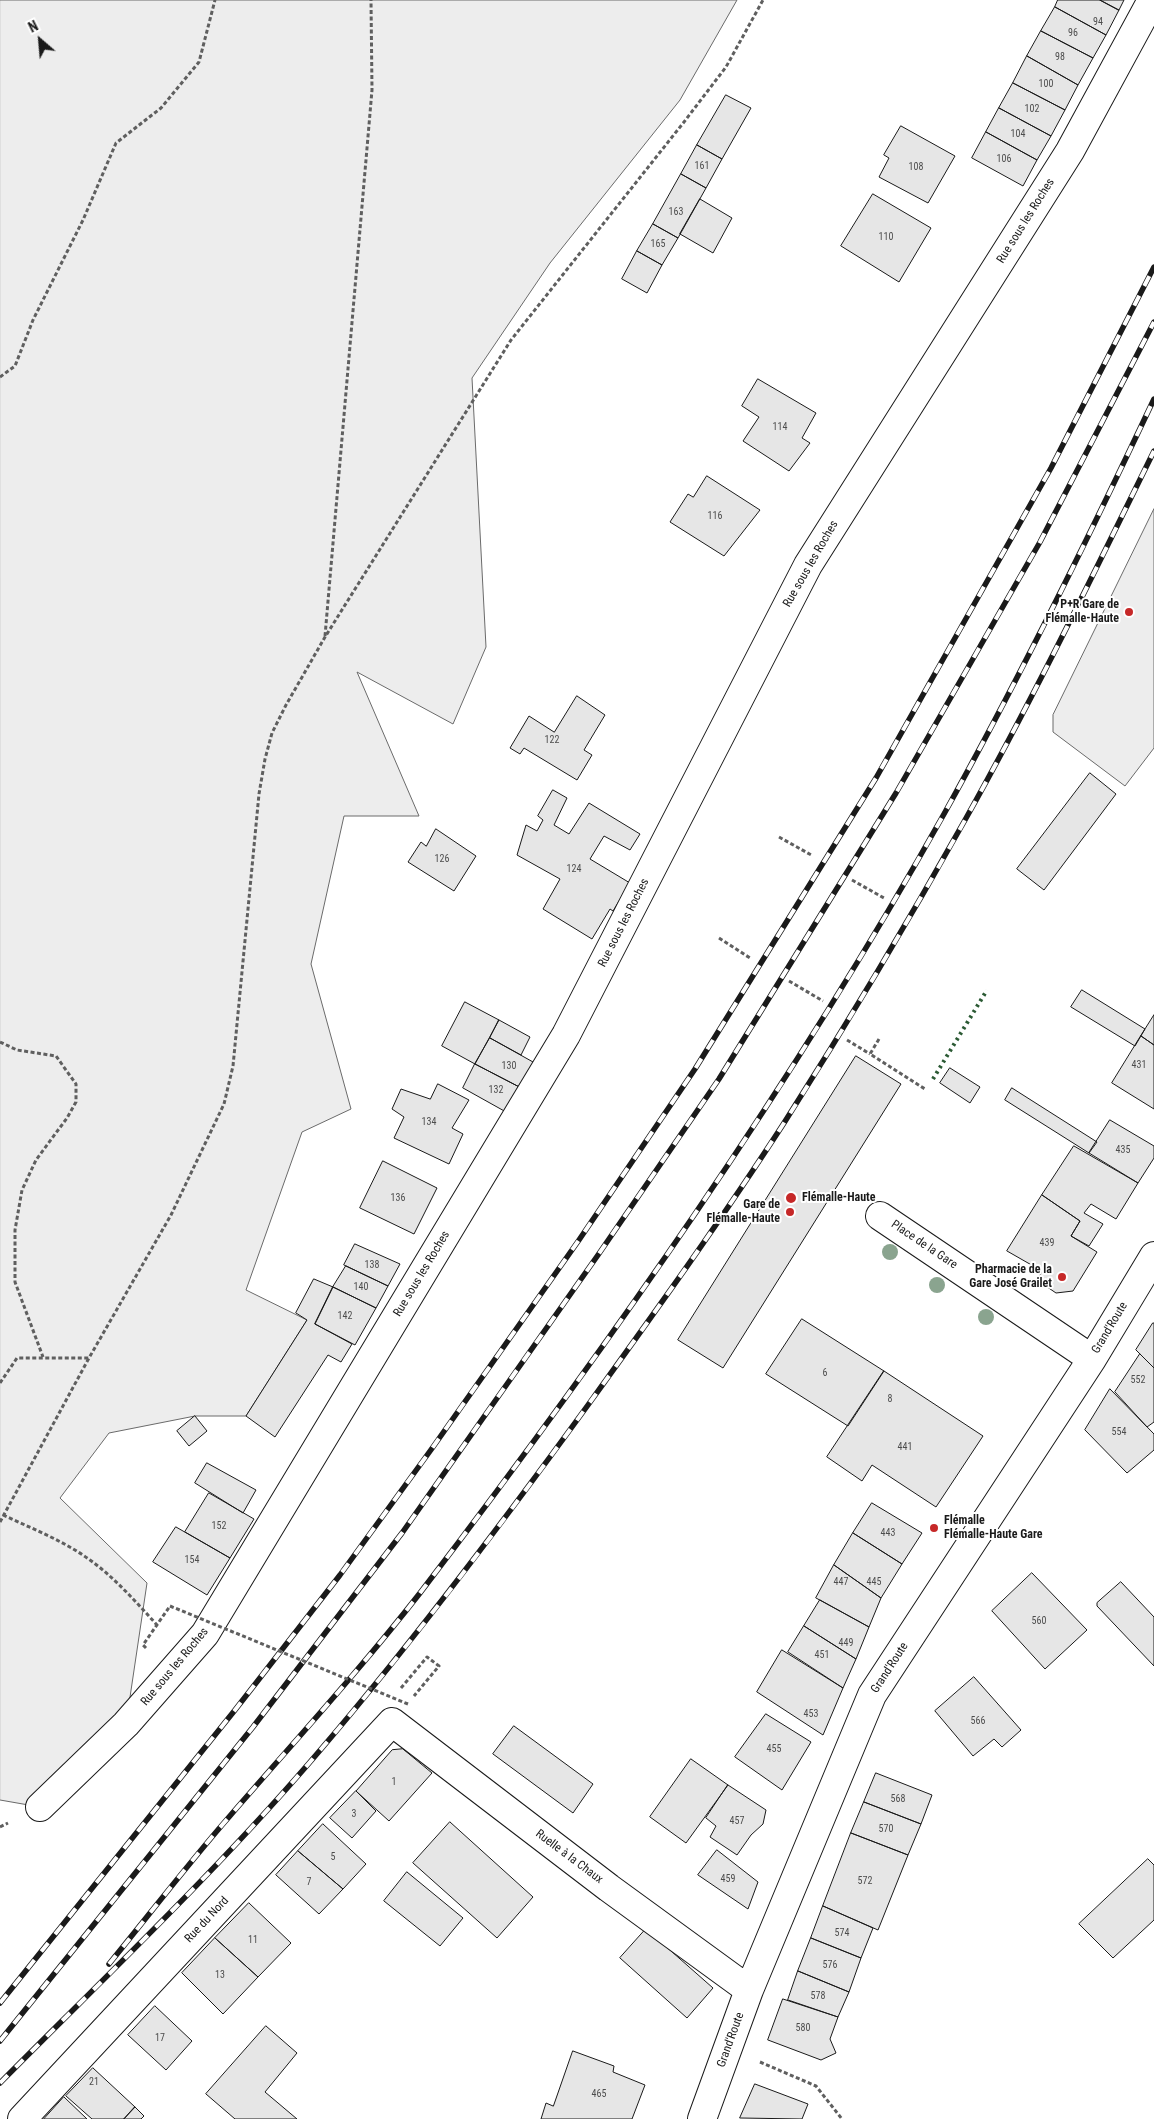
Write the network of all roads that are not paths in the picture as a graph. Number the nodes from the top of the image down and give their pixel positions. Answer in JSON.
{"nodes":[{"id":1,"x":1152,"y":0,"type":"edge"},
{"id":2,"x":880,"y":1216,"type":"dead end"},
{"id":3,"x":1154,"y":1256,"type":"edge"},
{"id":4,"x":1092,"y":1359,"type":"junction"},
{"id":5,"x":392,"y":1722,"type":"joint"},
{"id":6,"x":40,"y":1807,"type":"dead end"},
{"id":7,"x":749,"y":1990,"type":"junction"},
{"id":8,"x":22,"y":2119,"type":"edge"},
{"id":9,"x":702,"y":2119,"type":"edge"}],
"edges":[{"from":1,"to":6,"type":"street","name":"Rue sous les Roches"},
{"from":2,"to":4,"type":"street","name":"Place de la Gare"},
{"from":3,"to":4,"type":"street","name":"Grand'Route"},
{"from":4,"to":7,"type":"street","name":"Grand'Route"},
{"from":5,"to":7,"type":"street","name":"Ruelle à la Chaux"},
{"from":5,"to":8,"type":"street","name":"Rue du Nord"},
{"from":7,"to":9,"type":"street","name":"Grand'Route"}]}
